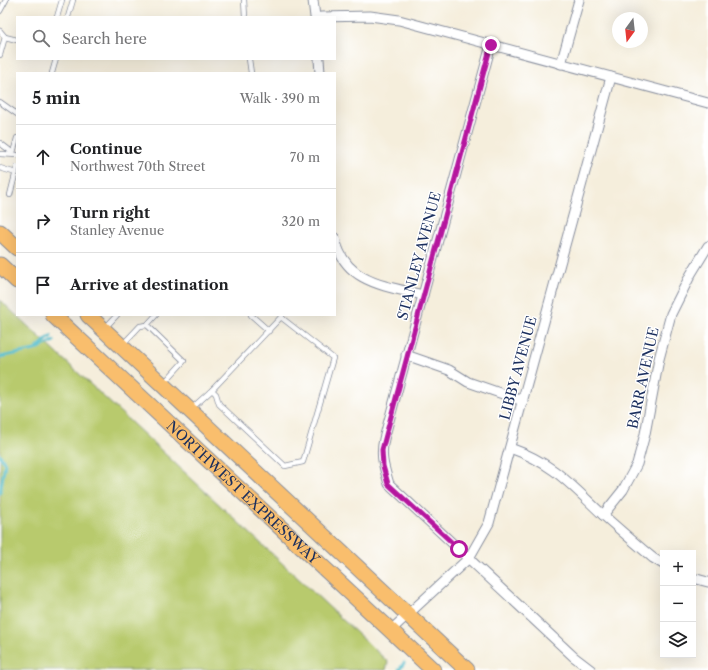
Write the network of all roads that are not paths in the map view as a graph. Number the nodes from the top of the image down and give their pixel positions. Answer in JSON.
{"nodes":[{"id":1,"x":6,"y":0,"type":"edge"},
{"id":2,"x":62,"y":0,"type":"edge"},
{"id":3,"x":73,"y":0,"type":"edge"},
{"id":4,"x":244,"y":0,"type":"edge"},
{"id":5,"x":313,"y":0,"type":"edge"},
{"id":6,"x":578,"y":0,"type":"edge"},
{"id":7,"x":1,"y":5,"type":"edge"},
{"id":8,"x":0,"y":11,"type":"edge"},
{"id":9,"x":57,"y":16,"type":"edge"},
{"id":10,"x":68,"y":16,"type":"edge"},
{"id":11,"x":245,"y":16,"type":"edge"},
{"id":12,"x":315,"y":16,"type":"edge"},
{"id":13,"x":336,"y":16,"type":"edge"},
{"id":14,"x":0,"y":30,"type":"edge"},
{"id":15,"x":5,"y":37,"type":"junction"},
{"id":16,"x":16,"y":40,"type":"edge"},
{"id":17,"x":491,"y":45,"type":"junction"},
{"id":18,"x":0,"y":55,"type":"edge"},
{"id":19,"x":56,"y":60,"type":"edge"},
{"id":20,"x":249,"y":60,"type":"edge"},
{"id":21,"x":319,"y":60,"type":"edge"},
{"id":22,"x":561,"y":64,"type":"junction"},
{"id":23,"x":52,"y":72,"type":"edge"},
{"id":24,"x":251,"y":72,"type":"edge"},
{"id":25,"x":320,"y":72,"type":"edge"},
{"id":26,"x":611,"y":77,"type":"junction"},
{"id":27,"x":0,"y":102,"type":"edge"},
{"id":28,"x":708,"y":103,"type":"edge"},
{"id":29,"x":16,"y":113,"type":"edge"},
{"id":30,"x":1,"y":144,"type":"edge"},
{"id":31,"x":0,"y":154,"type":"edge"},
{"id":32,"x":15,"y":154,"type":"edge"},
{"id":33,"x":0,"y":168,"type":"edge"},
{"id":34,"x":16,"y":173,"type":"joint"},
{"id":35,"x":10,"y":195,"type":"dead end"},
{"id":36,"x":0,"y":232,"type":"edge"},
{"id":37,"x":336,"y":241,"type":"edge"},
{"id":38,"x":708,"y":246,"type":"edge"},
{"id":39,"x":16,"y":247,"type":"edge"},
{"id":40,"x":0,"y":265,"type":"edge"},
{"id":41,"x":16,"y":280,"type":"edge"},
{"id":42,"x":423,"y":295,"type":"junction"},
{"id":43,"x":54,"y":316,"type":"edge"},
{"id":44,"x":89,"y":316,"type":"edge"},
{"id":45,"x":116,"y":316,"type":"edge"},
{"id":46,"x":155,"y":316,"type":"edge"},
{"id":47,"x":253,"y":316,"type":"edge"},
{"id":48,"x":282,"y":316,"type":"edge"},
{"id":49,"x":147,"y":325,"type":"junction"},
{"id":50,"x":104,"y":330,"type":"junction"},
{"id":51,"x":268,"y":331,"type":"junction"},
{"id":52,"x":121,"y":346,"type":"junction"},
{"id":53,"x":406,"y":355,"type":"junction"},
{"id":54,"x":162,"y":385,"type":"junction"},
{"id":55,"x":212,"y":390,"type":"junction"},
{"id":56,"x":523,"y":401,"type":"junction"},
{"id":57,"x":189,"y":410,"type":"junction"},
{"id":58,"x":173,"y":427,"type":"junction"},
{"id":59,"x":510,"y":448,"type":"junction"},
{"id":60,"x":603,"y":514,"type":"junction"},
{"id":61,"x":469,"y":558,"type":"junction"},
{"id":62,"x":660,"y":562,"type":"edge"},
{"id":63,"x":696,"y":579,"type":"edge"},
{"id":64,"x":708,"y":582,"type":"edge"},
{"id":65,"x":408,"y":614,"type":"junction"},
{"id":66,"x":391,"y":630,"type":"junction"},
{"id":67,"x":433,"y":670,"type":"edge"},
{"id":68,"x":467,"y":670,"type":"edge"},
{"id":69,"x":591,"y":670,"type":"edge"}],
"edges":[{"from":1,"to":7,"type":"lane"},
{"from":2,"to":9,"type":"lane"},
{"from":3,"to":10,"type":"lane"},
{"from":4,"to":11,"type":"lane"},
{"from":5,"to":12,"type":"street"},
{"from":6,"to":22,"type":"street"},
{"from":7,"to":8,"type":"lane"},
{"from":13,"to":17,"type":"street"},
{"from":14,"to":15,"type":"lane"},
{"from":15,"to":16,"type":"lane"},
{"from":15,"to":18,"type":"lane"},
{"from":17,"to":22,"type":"street"},
{"from":17,"to":42,"type":"street","name":"STANLEY AVENUE"},
{"from":19,"to":23,"type":"lane"},
{"from":20,"to":24,"type":"lane"},
{"from":21,"to":25,"type":"street"},
{"from":22,"to":26,"type":"street"},
{"from":26,"to":28,"type":"street"},
{"from":26,"to":56,"type":"street","name":"LIBBY AVENUE"},
{"from":27,"to":29,"type":"lane"},
{"from":30,"to":32,"type":"lane"},
{"from":31,"to":32,"type":"lane"},
{"from":33,"to":34,"type":"lane"},
{"from":34,"to":35,"type":"lane"},
{"from":36,"to":39,"type":"highway"},
{"from":37,"to":42,"type":"street"},
{"from":38,"to":60,"type":"street","name":"BARR AVENUE"},
{"from":40,"to":41,"type":"highway"},
{"from":42,"to":53,"type":"street","name":"STANLEY AVENUE"},
{"from":43,"to":58,"type":"highway","name":"NORTHWEST EXPRESSWAY"},
{"from":44,"to":50,"type":"highway","name":"NORTHWEST EXPRESSWAY"},
{"from":45,"to":50,"type":"lane"},
{"from":46,"to":49,"type":"lane"},
{"from":47,"to":51,"type":"lane"},
{"from":48,"to":51,"type":"lane"},
{"from":48,"to":55,"type":"lane"},
{"from":49,"to":52,"type":"lane"},
{"from":49,"to":54,"type":"lane"},
{"from":50,"to":52,"type":"highway","name":"NORTHWEST EXPRESSWAY"},
{"from":51,"to":55,"type":"lane"},
{"from":52,"to":54,"type":"highway","name":"NORTHWEST EXPRESSWAY"},
{"from":53,"to":56,"type":"street"},
{"from":53,"to":61,"type":"street","name":"STANLEY AVENUE"},
{"from":54,"to":57,"type":"highway","name":"NORTHWEST EXPRESSWAY"},
{"from":55,"to":57,"type":"lane"},
{"from":56,"to":59,"type":"street","name":"LIBBY AVENUE"},
{"from":57,"to":58,"type":"highway"},
{"from":57,"to":65,"type":"highway","name":"NORTHWEST EXPRESSWAY"},
{"from":58,"to":66,"type":"highway","name":"NORTHWEST EXPRESSWAY"},
{"from":59,"to":60,"type":"street"},
{"from":59,"to":61,"type":"street","name":"LIBBY AVENUE"},
{"from":60,"to":62,"type":"street"},
{"from":61,"to":65,"type":"street","name":"LIBBY AVENUE"},
{"from":61,"to":69,"type":"street"},
{"from":63,"to":64,"type":"street"},
{"from":65,"to":66,"type":"street","name":"LIBBY AVENUE"},
{"from":65,"to":68,"type":"highway","name":"NORTHWEST EXPRESSWAY"},
{"from":66,"to":67,"type":"highway","name":"NORTHWEST EXPRESSWAY"}]}
